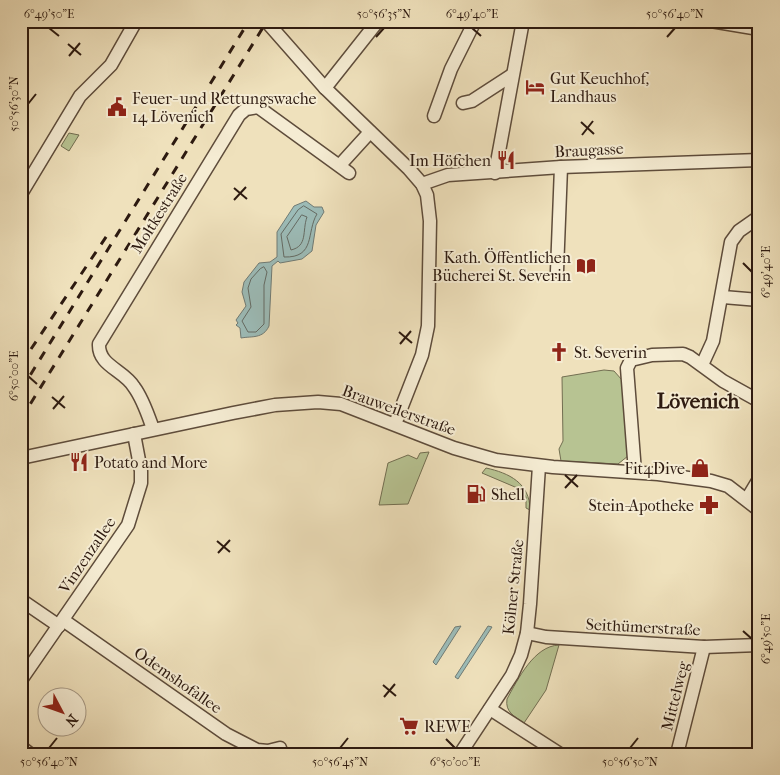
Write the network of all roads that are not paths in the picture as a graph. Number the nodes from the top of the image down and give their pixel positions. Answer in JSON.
{"nodes":[{"id":1,"x":136,"y":21,"type":"edge"},
{"id":2,"x":266,"y":21,"type":"edge"},
{"id":3,"x":378,"y":21,"type":"edge"},
{"id":4,"x":475,"y":21,"type":"edge"},
{"id":5,"x":523,"y":21,"type":"edge"},
{"id":6,"x":711,"y":21,"type":"edge"},
{"id":7,"x":759,"y":29,"type":"edge"},
{"id":8,"x":512,"y":75,"type":"junction"},
{"id":9,"x":325,"y":88,"type":"junction"},
{"id":10,"x":463,"y":103,"type":"dead end"},
{"id":11,"x":434,"y":116,"type":"dead end"},
{"id":12,"x":370,"y":132,"type":"junction"},
{"id":13,"x":759,"y":160,"type":"edge"},
{"id":14,"x":561,"y":166,"type":"junction"},
{"id":15,"x":495,"y":173,"type":"junction"},
{"id":16,"x":422,"y":184,"type":"junction"},
{"id":17,"x":21,"y":194,"type":"edge"},
{"id":18,"x":759,"y":217,"type":"edge"},
{"id":19,"x":557,"y":271,"type":"dead end"},
{"id":20,"x":723,"y":297,"type":"junction"},
{"id":21,"x":759,"y":300,"type":"edge"},
{"id":22,"x":702,"y":365,"type":"junction"},
{"id":23,"x":759,"y":400,"type":"edge"},
{"id":24,"x":395,"y":424,"type":"junction"},
{"id":25,"x":152,"y":430,"type":"junction"},
{"id":26,"x":134,"y":434,"type":"junction"},
{"id":27,"x":21,"y":458,"type":"edge"},
{"id":28,"x":539,"y":466,"type":"junction"},
{"id":29,"x":635,"y":472,"type":"junction"},
{"id":30,"x":759,"y":479,"type":"edge"},
{"id":31,"x":747,"y":499,"type":"junction"},
{"id":32,"x":759,"y":510,"type":"edge"},
{"id":33,"x":21,"y":600,"type":"edge"},
{"id":34,"x":759,"y":606,"type":"edge"},
{"id":35,"x":61,"y":623,"type":"junction"},
{"id":36,"x":527,"y":633,"type":"junction"},
{"id":37,"x":759,"y":646,"type":"edge"},
{"id":38,"x":704,"y":647,"type":"junction"},
{"id":39,"x":21,"y":680,"type":"edge"},
{"id":40,"x":490,"y":708,"type":"junction"},
{"id":41,"x":21,"y":747,"type":"edge"},
{"id":42,"x":280,"y":748,"type":"dead end"},
{"id":43,"x":30,"y":754,"type":"edge"},
{"id":44,"x":460,"y":754,"type":"edge"},
{"id":45,"x":560,"y":754,"type":"edge"},
{"id":46,"x":677,"y":754,"type":"edge"}],
"edges":[{"from":1,"to":17,"type":"street"},
{"from":2,"to":9,"type":"street"},
{"from":3,"to":9,"type":"street"},
{"from":4,"to":11,"type":"street"},
{"from":5,"to":8,"type":"street"},
{"from":6,"to":7,"type":"street"},
{"from":8,"to":10,"type":"street"},
{"from":8,"to":15,"type":"street"},
{"from":9,"to":12,"type":"street"},
{"from":12,"to":16,"type":"street"},
{"from":12,"to":25,"type":"street","name":"Moltkestraße"},
{"from":13,"to":14,"type":"street","name":"Braugasse"},
{"from":14,"to":15,"type":"street","name":"Braugasse"},
{"from":14,"to":19,"type":"street"},
{"from":15,"to":16,"type":"street","name":"Braugasse"},
{"from":16,"to":24,"type":"street"},
{"from":18,"to":20,"type":"street"},
{"from":20,"to":21,"type":"street"},
{"from":20,"to":22,"type":"street"},
{"from":22,"to":23,"type":"street"},
{"from":22,"to":29,"type":"street"},
{"from":24,"to":25,"type":"street","name":"Brauweilerstraße"},
{"from":24,"to":28,"type":"street","name":"Brauweilerstraße"},
{"from":25,"to":26,"type":"street","name":"Brauweilerstraße"},
{"from":26,"to":27,"type":"street","name":"Brauweilerstraße"},
{"from":26,"to":35,"type":"street","name":"Vinzenzallee"},
{"from":28,"to":29,"type":"street","name":"Brauweilerstraße"},
{"from":28,"to":36,"type":"street","name":"Kölner Straße"},
{"from":29,"to":31,"type":"street","name":"Brauweilerstraße"},
{"from":30,"to":31,"type":"street"},
{"from":31,"to":32,"type":"street","name":"Brauweilerstraße"},
{"from":33,"to":35,"type":"street","name":"Odemshofallee"},
{"from":34,"to":37,"type":"street"},
{"from":35,"to":39,"type":"street","name":"Vinzenzallee"},
{"from":35,"to":42,"type":"street","name":"Odemshofallee"},
{"from":36,"to":38,"type":"street","name":"Seithümerstraße"},
{"from":36,"to":40,"type":"street","name":"Kölner Straße"},
{"from":37,"to":38,"type":"street","name":"Seithümerstraße"},
{"from":38,"to":46,"type":"street","name":"Mittelweg"},
{"from":40,"to":44,"type":"street","name":"Kölner Straße"},
{"from":40,"to":45,"type":"street"},
{"from":41,"to":43,"type":"street"}]}
